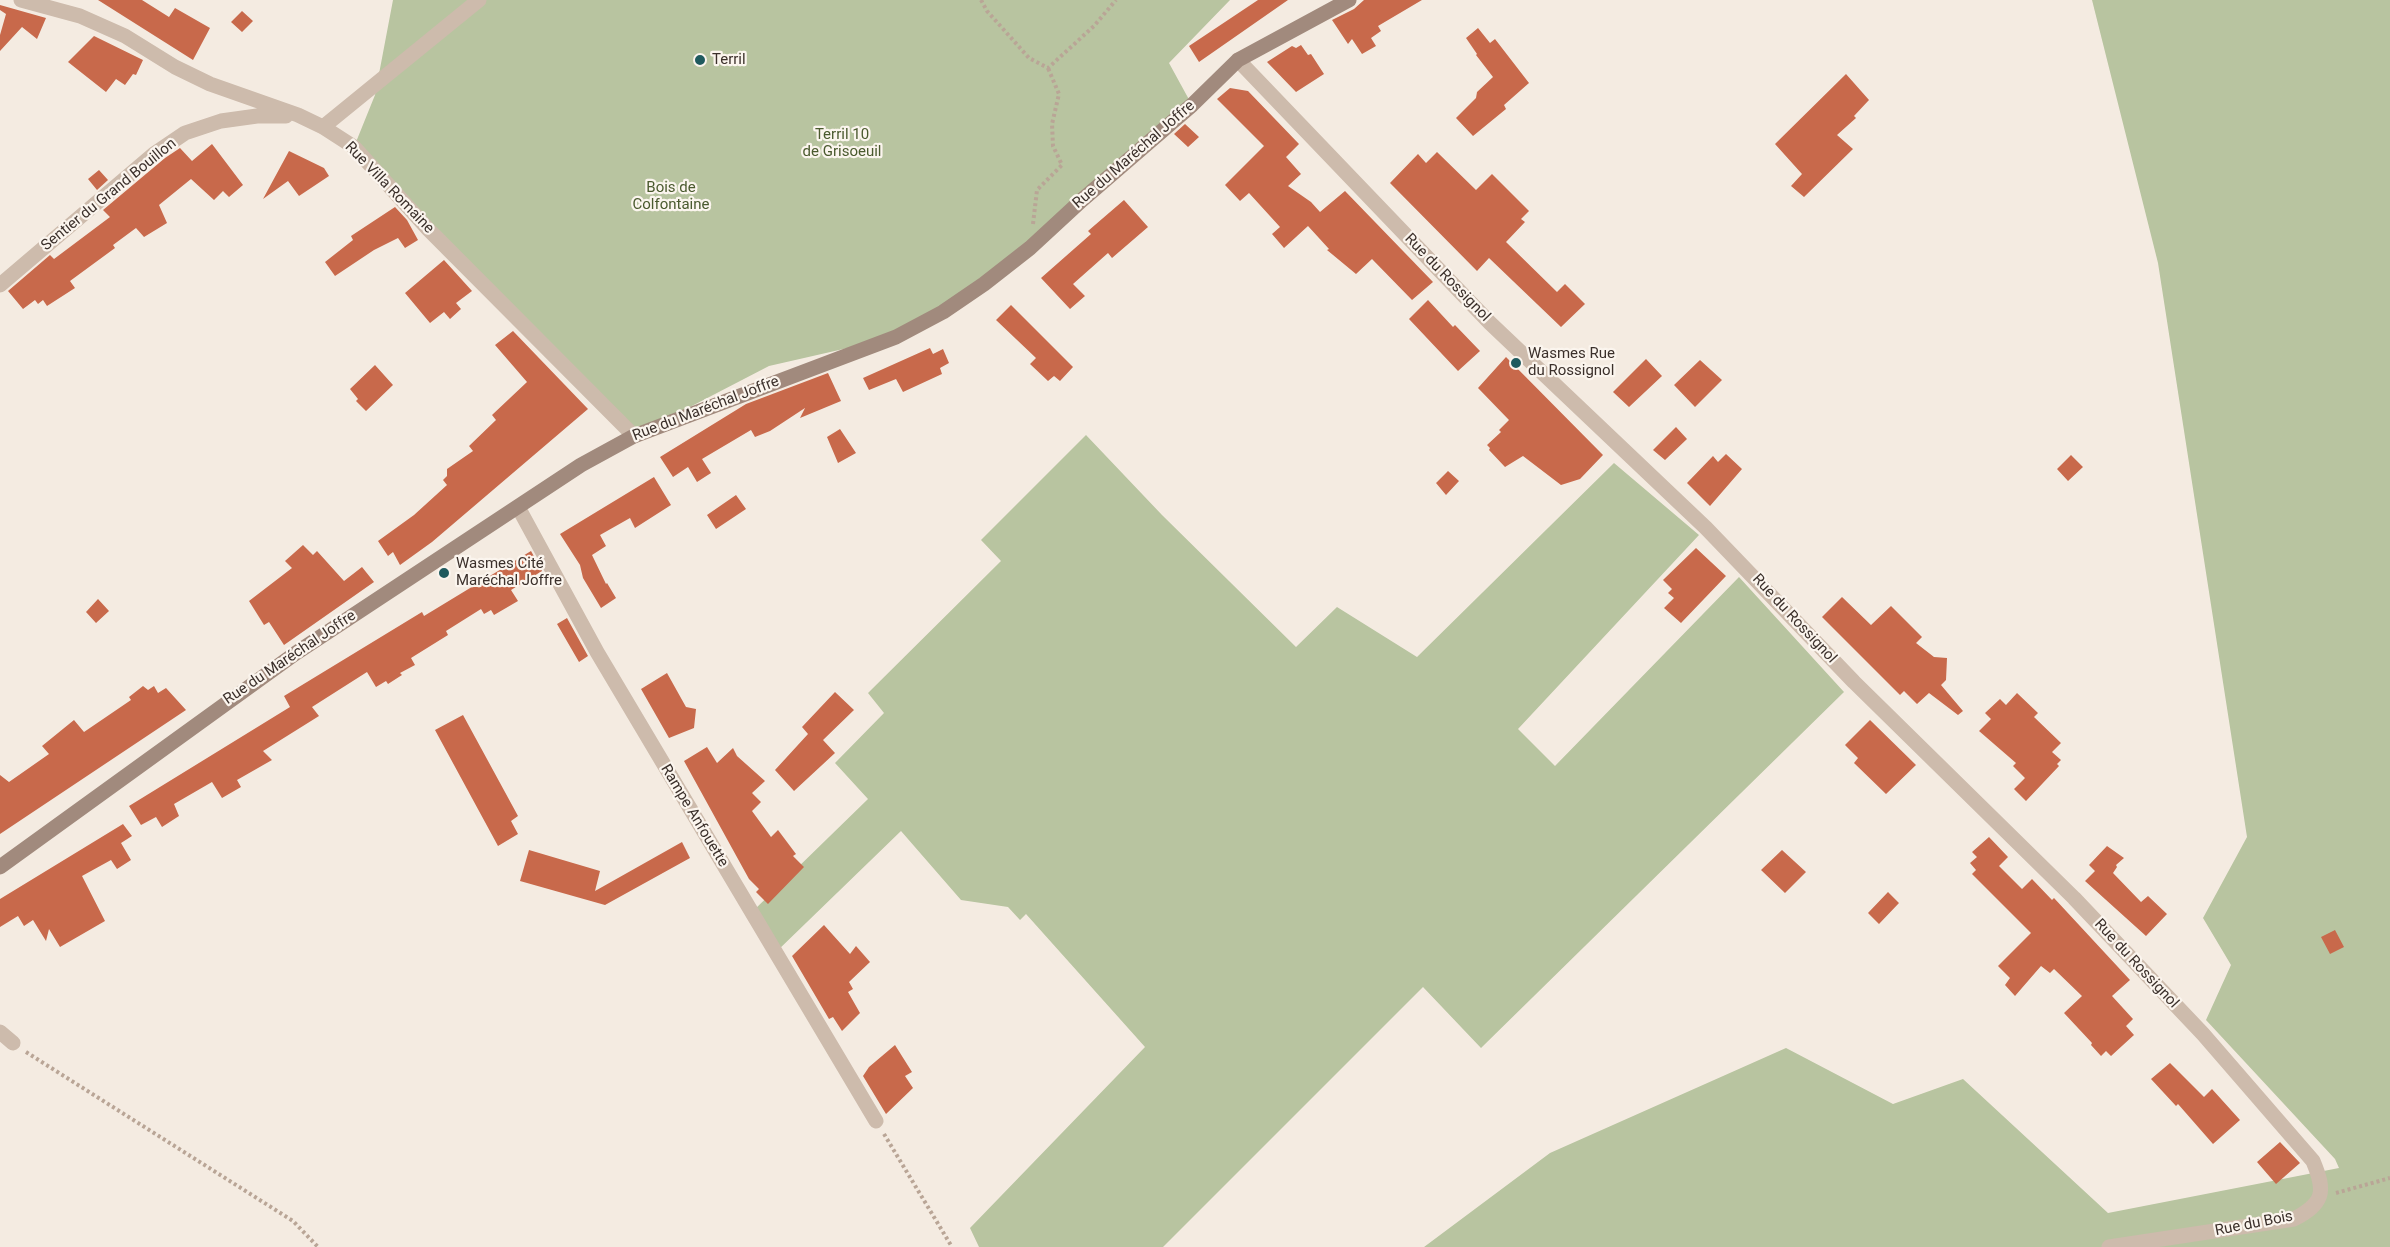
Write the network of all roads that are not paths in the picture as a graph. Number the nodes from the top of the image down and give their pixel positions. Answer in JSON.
{"nodes":[{"id":1,"x":21,"y":0,"type":"edge"},
{"id":2,"x":479,"y":0,"type":"edge"},
{"id":3,"x":1349,"y":0,"type":"edge"},
{"id":4,"x":1238,"y":60,"type":"junction"},
{"id":5,"x":298,"y":115,"type":"junction"},
{"id":6,"x":323,"y":127,"type":"junction"},
{"id":7,"x":0,"y":285,"type":"edge"},
{"id":8,"x":634,"y":435,"type":"junction"},
{"id":9,"x":518,"y":507,"type":"junction"},
{"id":10,"x":0,"y":867,"type":"edge"},
{"id":11,"x":0,"y":1032,"type":"edge"},
{"id":12,"x":13,"y":1043,"type":"road end"},
{"id":13,"x":876,"y":1121,"type":"road end"},
{"id":14,"x":2321,"y":1197,"type":"joint"},
{"id":15,"x":2109,"y":1247,"type":"edge"}],
"edges":[{"from":1,"to":5,"type":"street","name":"Rue Villa Romaine"},
{"from":2,"to":6,"type":"street"},
{"from":3,"to":4,"type":"street","name":"Rue du Maréchal Joffre"},
{"from":4,"to":8,"type":"street","name":"Rue du Maréchal Joffre"},
{"from":4,"to":14,"type":"street","name":"Rue du Rossignol"},
{"from":5,"to":6,"type":"street","name":"Rue Villa Romaine"},
{"from":5,"to":7,"type":"street","name":"Sentier du Grand Bouillon"},
{"from":6,"to":8,"type":"street","name":"Rue Villa Romaine"},
{"from":8,"to":9,"type":"street","name":"Rue du Maréchal Joffre"},
{"from":9,"to":10,"type":"street","name":"Rue du Maréchal Joffre"},
{"from":9,"to":13,"type":"street","name":"Rampe Anfouette"},
{"from":11,"to":12,"type":"street"},
{"from":14,"to":15,"type":"street","name":"Rue du Bois"}]}
